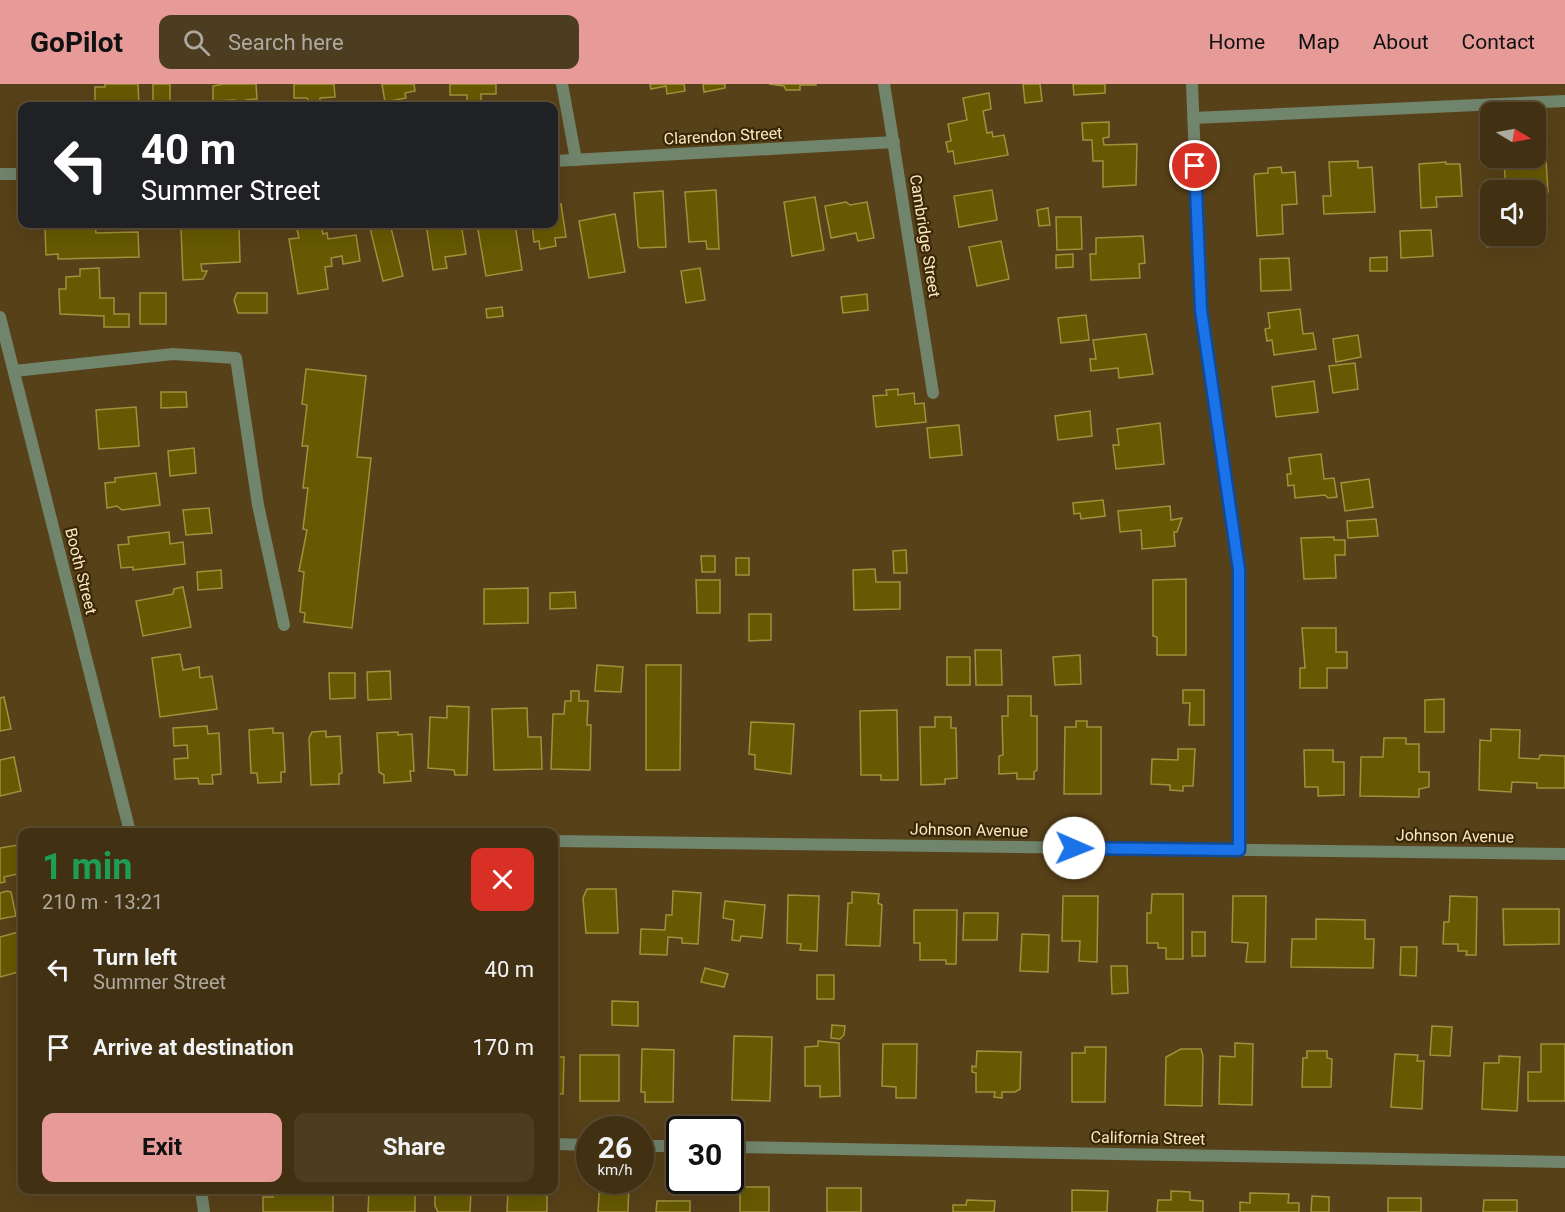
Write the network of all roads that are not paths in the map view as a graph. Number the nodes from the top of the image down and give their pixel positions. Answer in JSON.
{"nodes":[{"id":1,"x":562,"y":84,"type":"edge"},
{"id":2,"x":884,"y":84,"type":"edge"},
{"id":3,"x":1192,"y":84,"type":"edge"},
{"id":4,"x":1565,"y":101,"type":"edge"},
{"id":5,"x":1193,"y":118,"type":"junction"},
{"id":6,"x":894,"y":142,"type":"junction"},
{"id":7,"x":576,"y":160,"type":"junction"},
{"id":8,"x":558,"y":161,"type":"edge"},
{"id":9,"x":0,"y":174,"type":"edge"},
{"id":10,"x":18,"y":174,"type":"edge"},
{"id":11,"x":0,"y":317,"type":"edge"},
{"id":12,"x":0,"y":371,"type":"edge"},
{"id":13,"x":14,"y":371,"type":"junction"},
{"id":14,"x":933,"y":393,"type":"dead end"},
{"id":15,"x":284,"y":626,"type":"dead end"},
{"id":16,"x":128,"y":828,"type":"edge"},
{"id":17,"x":558,"y":841,"type":"edge"},
{"id":18,"x":1239,"y":850,"type":"junction"},
{"id":19,"x":1565,"y":854,"type":"edge"},
{"id":20,"x":558,"y":1144,"type":"edge"},
{"id":21,"x":576,"y":1145,"type":"edge"},
{"id":22,"x":744,"y":1147,"type":"edge"},
{"id":23,"x":1565,"y":1162,"type":"edge"},
{"id":24,"x":202,"y":1194,"type":"edge"},
{"id":25,"x":204,"y":1212,"type":"edge"}],
"edges":[{"from":1,"to":7,"type":"street"},
{"from":2,"to":6,"type":"street","name":"Cambridge Street"},
{"from":3,"to":5,"type":"street"},
{"from":4,"to":5,"type":"street"},
{"from":5,"to":18,"type":"street"},
{"from":6,"to":7,"type":"street","name":"Clarendon Street"},
{"from":6,"to":14,"type":"street","name":"Cambridge Street"},
{"from":7,"to":8,"type":"street","name":"Clarendon Street"},
{"from":9,"to":10,"type":"street"},
{"from":11,"to":13,"type":"street","name":"Booth Street"},
{"from":12,"to":13,"type":"street"},
{"from":13,"to":15,"type":"street"},
{"from":13,"to":16,"type":"street","name":"Booth Street"},
{"from":17,"to":18,"type":"street","name":"Johnson Avenue"},
{"from":18,"to":19,"type":"street","name":"Johnson Avenue"},
{"from":20,"to":21,"type":"street"},
{"from":22,"to":23,"type":"street","name":"California Street"},
{"from":24,"to":25,"type":"street"}]}
